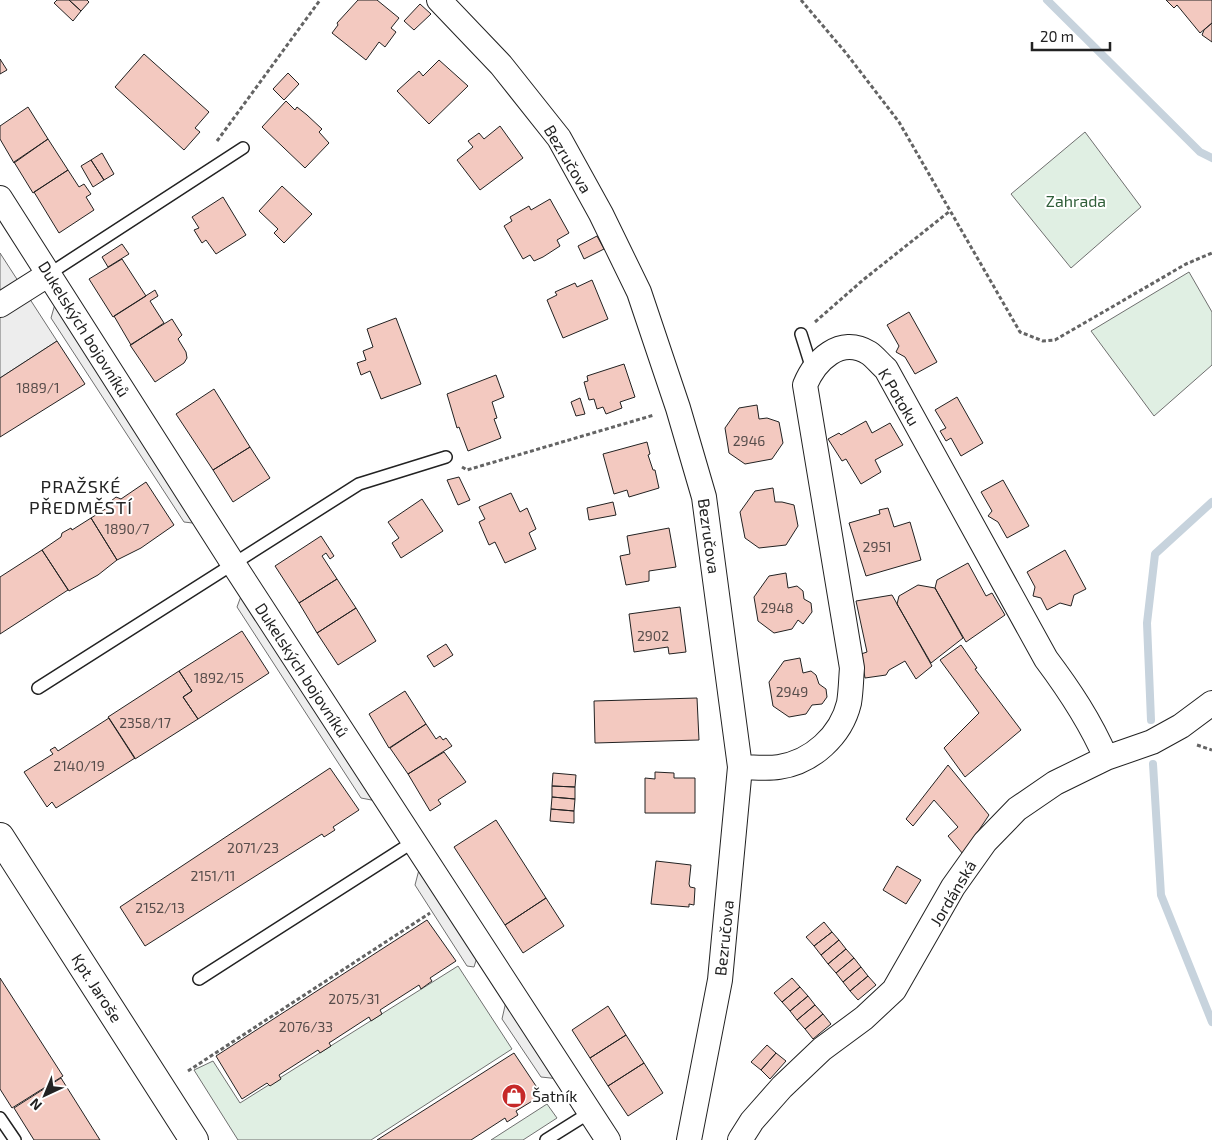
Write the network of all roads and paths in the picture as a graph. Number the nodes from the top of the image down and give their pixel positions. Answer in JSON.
{"nodes":[{"id":1,"x":320,"y":0,"type":"edge"},
{"id":2,"x":439,"y":0,"type":"edge"},
{"id":3,"x":801,"y":0,"type":"edge"},
{"id":4,"x":213,"y":147,"type":"dead end"},
{"id":5,"x":243,"y":148,"type":"dead end"},
{"id":6,"x":0,"y":198,"type":"edge"},
{"id":7,"x":950,"y":211,"type":"junction"},
{"id":8,"x":1212,"y":253,"type":"edge"},
{"id":9,"x":49,"y":274,"type":"junction"},
{"id":10,"x":0,"y":304,"type":"edge"},
{"id":11,"x":801,"y":334,"type":"joint"},
{"id":12,"x":812,"y":369,"type":"junction"},
{"id":13,"x":658,"y":414,"type":"dead end"},
{"id":14,"x":446,"y":457,"type":"joint"},
{"id":15,"x":234,"y":565,"type":"junction"},
{"id":16,"x":38,"y":688,"type":"dead end"},
{"id":17,"x":1212,"y":703,"type":"edge"},
{"id":18,"x":1106,"y":758,"type":"junction"},
{"id":19,"x":740,"y":767,"type":"junction"},
{"id":20,"x":0,"y":836,"type":"edge"},
{"id":21,"x":413,"y":842,"type":"junction"},
{"id":22,"x":430,"y":913,"type":"dead end"},
{"id":23,"x":199,"y":979,"type":"dead end"},
{"id":24,"x":188,"y":1071,"type":"dead end"},
{"id":25,"x":589,"y":1113,"type":"junction"},
{"id":26,"x":0,"y":1118,"type":"edge"},
{"id":27,"x":15,"y":1140,"type":"edge"},
{"id":28,"x":194,"y":1140,"type":"edge"},
{"id":29,"x":546,"y":1140,"type":"edge"},
{"id":30,"x":608,"y":1140,"type":"edge"},
{"id":31,"x":689,"y":1140,"type":"edge"},
{"id":32,"x":740,"y":1140,"type":"edge"}],
"edges":[{"from":1,"to":4,"type":"path"},
{"from":2,"to":19,"type":"street","name":"Bezručova"},
{"from":3,"to":7,"type":"path"},
{"from":5,"to":9,"type":"lane"},
{"from":6,"to":9,"type":"street","name":"Dukelských bojovníků"},
{"from":7,"to":8,"type":"path"},
{"from":7,"to":11,"type":"path"},
{"from":9,"to":10,"type":"street"},
{"from":9,"to":15,"type":"street","name":"Dukelských bojovníků"},
{"from":11,"to":12,"type":"lane"},
{"from":12,"to":18,"type":"street","name":"K Potoku"},
{"from":12,"to":19,"type":"street"},
{"from":13,"to":14,"type":"path"},
{"from":14,"to":15,"type":"lane"},
{"from":15,"to":16,"type":"lane"},
{"from":15,"to":21,"type":"street","name":"Dukelských bojovníků"},
{"from":17,"to":18,"type":"street","name":"Jordánská"},
{"from":18,"to":32,"type":"street","name":"Jordánská"},
{"from":19,"to":31,"type":"street","name":"Bezručova"},
{"from":20,"to":28,"type":"street","name":"Kpt. Jaroše"},
{"from":21,"to":23,"type":"lane"},
{"from":21,"to":25,"type":"street","name":"Dukelských bojovníků"},
{"from":22,"to":24,"type":"path"},
{"from":25,"to":29,"type":"lane"},
{"from":25,"to":30,"type":"street","name":"Dukelských bojovníků"},
{"from":26,"to":27,"type":"lane"}]}
